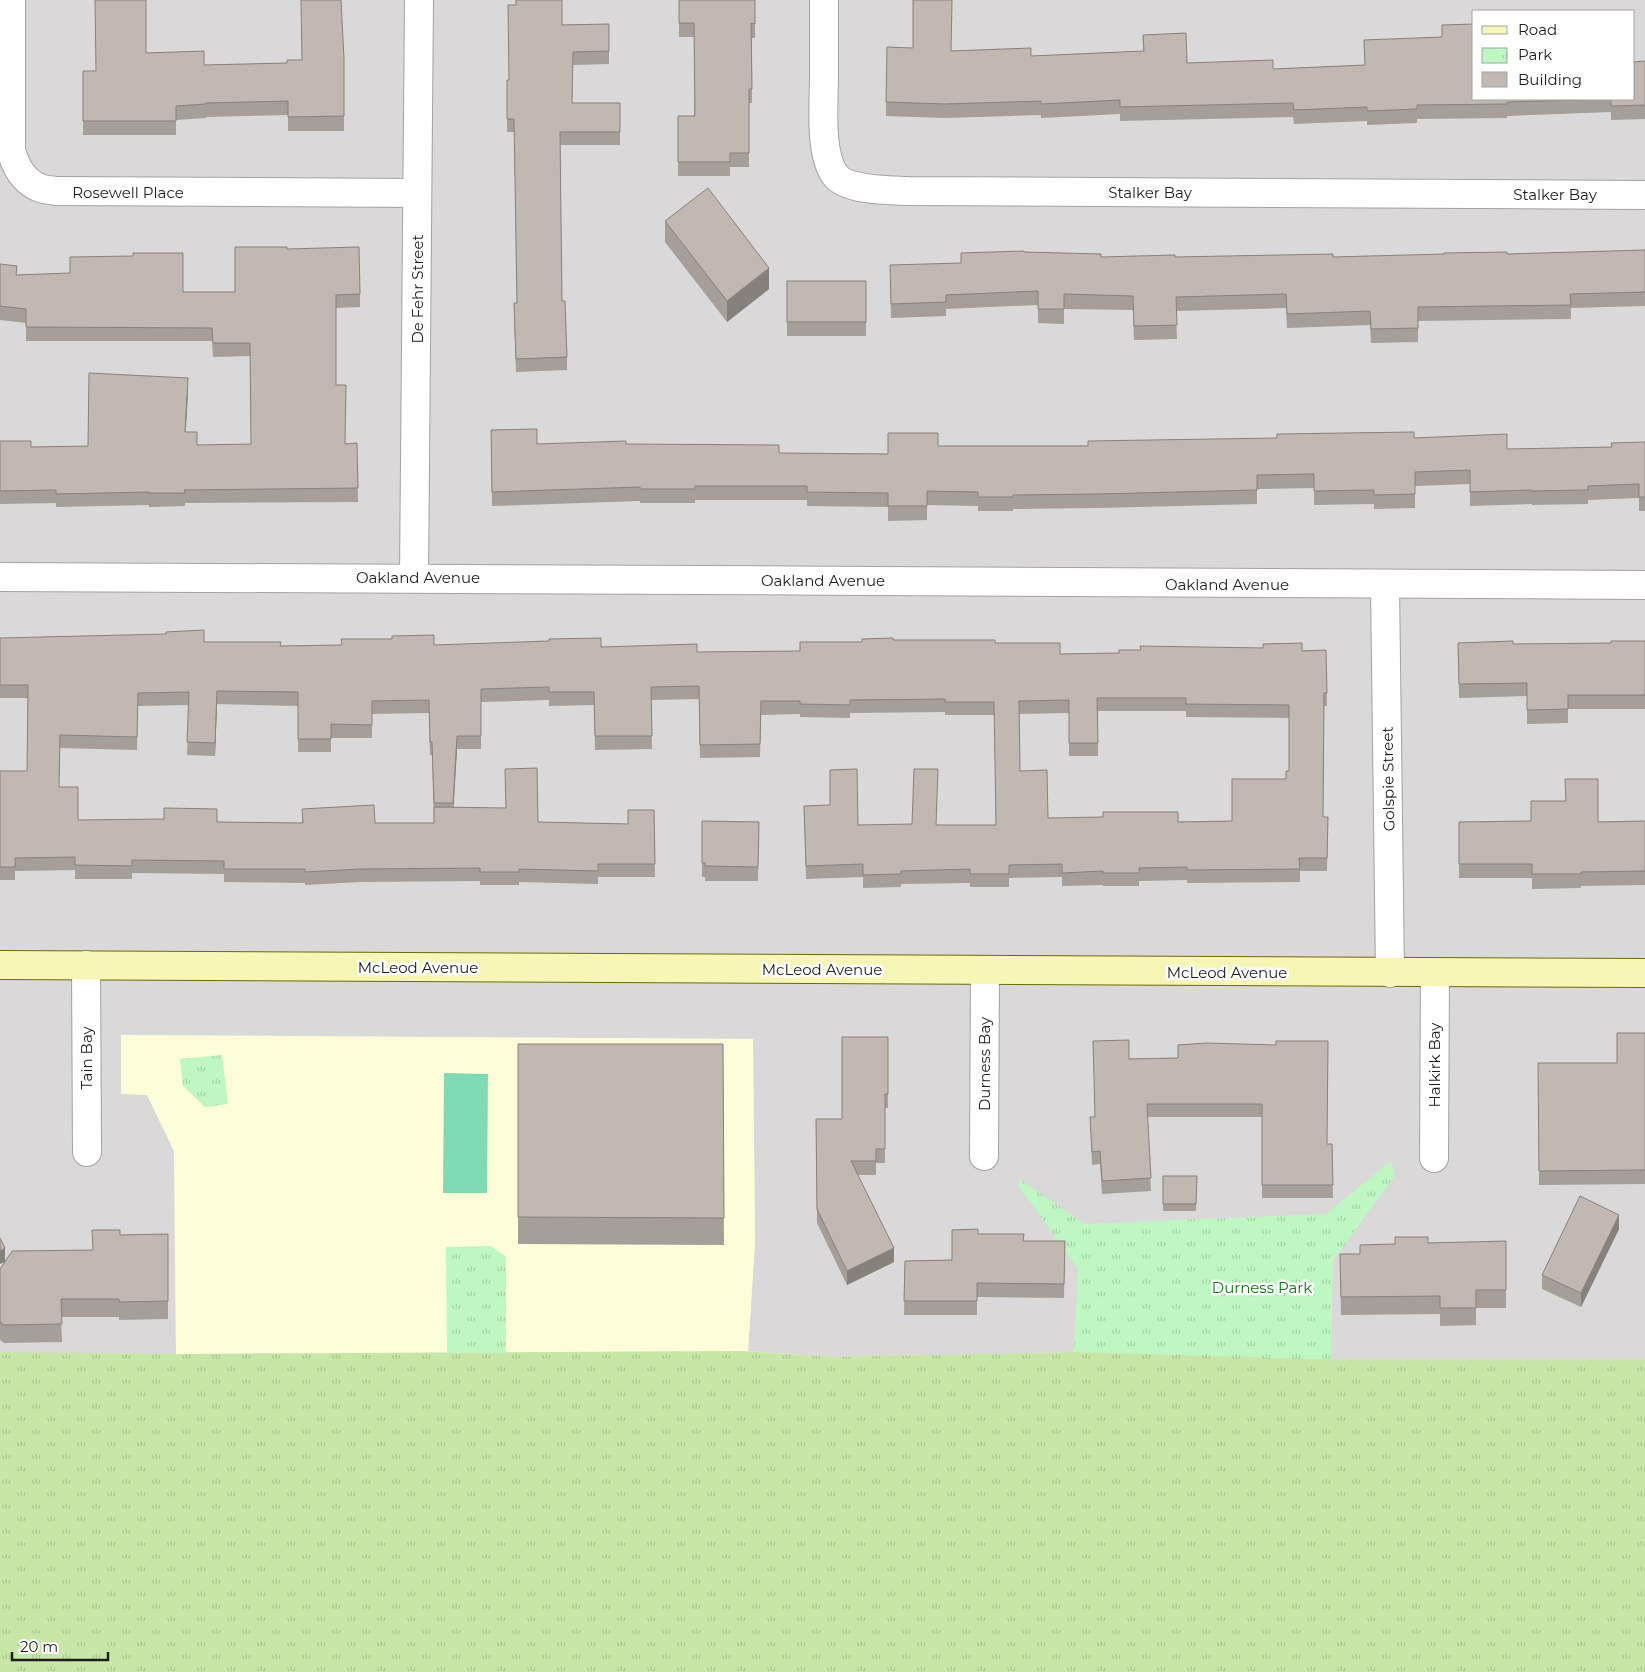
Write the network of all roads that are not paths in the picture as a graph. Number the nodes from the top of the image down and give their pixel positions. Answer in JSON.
{"nodes":[{"id":1,"x":11,"y":0,"type":"edge"},
{"id":2,"x":419,"y":0,"type":"edge"},
{"id":3,"x":824,"y":0,"type":"edge"},
{"id":4,"x":417,"y":193,"type":"junction"},
{"id":5,"x":1645,"y":194,"type":"edge"},
{"id":6,"x":0,"y":577,"type":"edge"},
{"id":7,"x":414,"y":577,"type":"junction"},
{"id":8,"x":1385,"y":585,"type":"junction"},
{"id":9,"x":1645,"y":585,"type":"edge"},
{"id":10,"x":0,"y":965,"type":"edge"},
{"id":11,"x":86,"y":965,"type":"junction"},
{"id":12,"x":984,"y":971,"type":"junction"},
{"id":13,"x":1390,"y":972,"type":"junction"},
{"id":14,"x":1435,"y":972,"type":"junction"},
{"id":15,"x":1645,"y":973,"type":"edge"},
{"id":16,"x":87,"y":1152,"type":"dead end"},
{"id":17,"x":984,"y":1156,"type":"dead end"},
{"id":18,"x":1434,"y":1158,"type":"dead end"}],
"edges":[{"from":1,"to":4,"type":"street","name":"Rosewell Place"},
{"from":2,"to":4,"type":"street","name":"De Fehr Street"},
{"from":3,"to":5,"type":"street","name":"Stalker Bay"},
{"from":4,"to":7,"type":"street","name":"De Fehr Street"},
{"from":6,"to":7,"type":"street","name":"Oakland Avenue"},
{"from":7,"to":8,"type":"street","name":"Oakland Avenue"},
{"from":8,"to":9,"type":"street","name":"Oakland Avenue"},
{"from":8,"to":13,"type":"street","name":"Golspie Street"},
{"from":10,"to":11,"type":"street","name":"McLeod Avenue"},
{"from":11,"to":12,"type":"street","name":"McLeod Avenue"},
{"from":11,"to":16,"type":"street","name":"Tain Bay"},
{"from":12,"to":13,"type":"street","name":"McLeod Avenue"},
{"from":12,"to":17,"type":"street","name":"Durness Bay"},
{"from":13,"to":14,"type":"street","name":"McLeod Avenue"},
{"from":14,"to":15,"type":"street","name":"McLeod Avenue"},
{"from":14,"to":18,"type":"street","name":"Halkirk Bay"}]}
